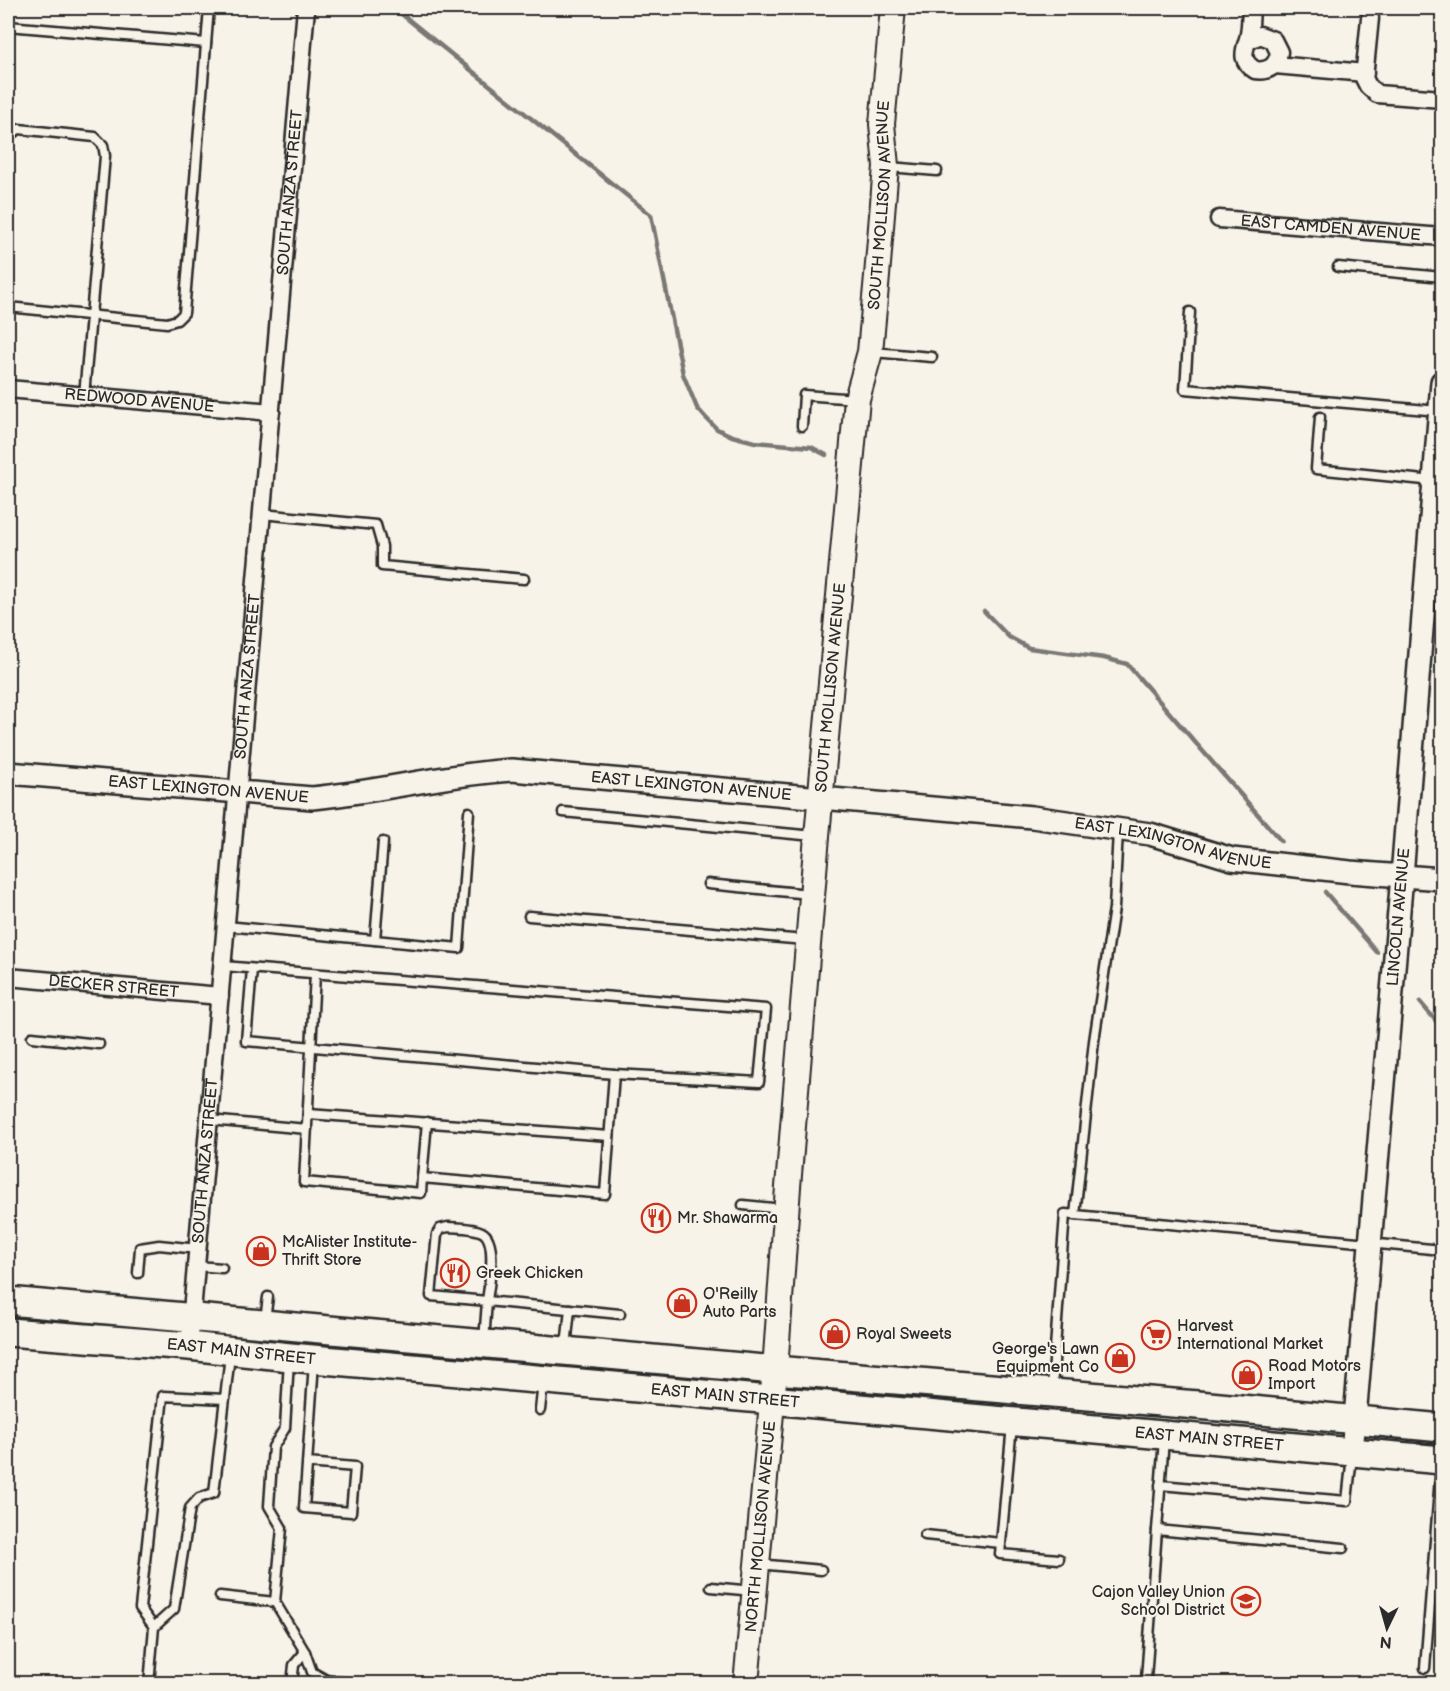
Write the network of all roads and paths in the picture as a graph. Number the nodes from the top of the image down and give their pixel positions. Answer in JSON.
{"nodes":[{"id":1,"x":209,"y":8,"type":"edge"},
{"id":2,"x":306,"y":8,"type":"edge"},
{"id":3,"x":893,"y":8,"type":"edge"},
{"id":4,"x":1251,"y":8,"type":"edge"},
{"id":5,"x":1370,"y":18,"type":"dead end"},
{"id":6,"x":8,"y":26,"type":"edge"},
{"id":7,"x":1248,"y":41,"type":"junction"},
{"id":8,"x":206,"y":43,"type":"junction"},
{"id":9,"x":1275,"y":65,"type":"junction"},
{"id":10,"x":1365,"y":73,"type":"junction"},
{"id":11,"x":1443,"y":99,"type":"edge"},
{"id":12,"x":8,"y":136,"type":"edge"},
{"id":13,"x":886,"y":166,"type":"junction"},
{"id":14,"x":937,"y":171,"type":"dead end"},
{"id":15,"x":1219,"y":219,"type":"dead end"},
{"id":16,"x":1443,"y":237,"type":"edge"},
{"id":17,"x":1338,"y":267,"type":"dead end"},
{"id":18,"x":1443,"y":277,"type":"edge"},
{"id":19,"x":8,"y":307,"type":"edge"},
{"id":20,"x":1190,"y":312,"type":"dead end"},
{"id":21,"x":91,"y":315,"type":"junction"},
{"id":22,"x":870,"y":352,"type":"junction"},
{"id":23,"x":932,"y":357,"type":"dead end"},
{"id":24,"x":1443,"y":382,"type":"edge"},
{"id":25,"x":8,"y":389,"type":"edge"},
{"id":26,"x":84,"y":396,"type":"junction"},
{"id":27,"x":857,"y":399,"type":"junction"},
{"id":28,"x":271,"y":412,"type":"junction"},
{"id":29,"x":1441,"y":412,"type":"edge"},
{"id":30,"x":1320,"y":417,"type":"dead end"},
{"id":31,"x":802,"y":426,"type":"dead end"},
{"id":32,"x":1437,"y":486,"type":"edge"},
{"id":33,"x":262,"y":514,"type":"junction"},
{"id":34,"x":524,"y":579,"type":"dead end"},
{"id":35,"x":8,"y":773,"type":"edge"},
{"id":36,"x":238,"y":793,"type":"junction"},
{"id":37,"x":820,"y":799,"type":"junction"},
{"id":38,"x":469,"y":812,"type":"dead end"},
{"id":39,"x":563,"y":812,"type":"dead end"},
{"id":40,"x":1118,"y":829,"type":"junction"},
{"id":41,"x":817,"y":836,"type":"junction"},
{"id":42,"x":382,"y":842,"type":"dead end"},
{"id":43,"x":1402,"y":876,"type":"junction"},
{"id":44,"x":1443,"y":879,"type":"edge"},
{"id":45,"x":708,"y":884,"type":"dead end"},
{"id":46,"x":812,"y":894,"type":"junction"},
{"id":47,"x":529,"y":916,"type":"dead end"},
{"id":48,"x":226,"y":926,"type":"junction"},
{"id":49,"x":375,"y":940,"type":"junction"},
{"id":50,"x":808,"y":940,"type":"junction"},
{"id":51,"x":223,"y":966,"type":"junction"},
{"id":52,"x":252,"y":969,"type":"junction"},
{"id":53,"x":315,"y":974,"type":"junction"},
{"id":54,"x":8,"y":977,"type":"edge"},
{"id":55,"x":220,"y":996,"type":"junction"},
{"id":56,"x":32,"y":1037,"type":"dead end"},
{"id":57,"x":99,"y":1044,"type":"dead end"},
{"id":58,"x":312,"y":1048,"type":"junction"},
{"id":59,"x":614,"y":1074,"type":"junction"},
{"id":60,"x":308,"y":1114,"type":"junction"},
{"id":61,"x":210,"y":1120,"type":"junction"},
{"id":62,"x":427,"y":1122,"type":"junction"},
{"id":63,"x":306,"y":1129,"type":"junction"},
{"id":64,"x":609,"y":1136,"type":"junction"},
{"id":65,"x":422,"y":1178,"type":"junction"},
{"id":66,"x":743,"y":1205,"type":"dead end"},
{"id":67,"x":786,"y":1210,"type":"junction"},
{"id":68,"x":1075,"y":1215,"type":"junction"},
{"id":69,"x":1370,"y":1244,"type":"junction"},
{"id":70,"x":1443,"y":1250,"type":"edge"},
{"id":71,"x":197,"y":1257,"type":"junction"},
{"id":72,"x":222,"y":1268,"type":"dead end"},
{"id":73,"x":138,"y":1273,"type":"dead end"},
{"id":74,"x":8,"y":1300,"type":"edge"},
{"id":75,"x":487,"y":1301,"type":"junction"},
{"id":76,"x":570,"y":1309,"type":"junction"},
{"id":77,"x":620,"y":1314,"type":"dead end"},
{"id":78,"x":192,"y":1316,"type":"junction"},
{"id":79,"x":8,"y":1332,"type":"edge"},
{"id":80,"x":484,"y":1343,"type":"junction"},
{"id":81,"x":189,"y":1346,"type":"junction"},
{"id":82,"x":230,"y":1351,"type":"junction"},
{"id":83,"x":566,"y":1351,"type":"junction"},
{"id":84,"x":302,"y":1358,"type":"junction"},
{"id":85,"x":775,"y":1370,"type":"junction"},
{"id":86,"x":543,"y":1380,"type":"junction"},
{"id":87,"x":1052,"y":1393,"type":"junction"},
{"id":88,"x":225,"y":1400,"type":"junction"},
{"id":89,"x":772,"y":1400,"type":"junction"},
{"id":90,"x":1167,"y":1402,"type":"junction"},
{"id":91,"x":540,"y":1410,"type":"dead end"},
{"id":92,"x":1356,"y":1419,"type":"junction"},
{"id":93,"x":1012,"y":1421,"type":"junction"},
{"id":94,"x":1443,"y":1428,"type":"edge"},
{"id":95,"x":1164,"y":1435,"type":"junction"},
{"id":96,"x":1352,"y":1452,"type":"junction"},
{"id":97,"x":1442,"y":1460,"type":"edge"},
{"id":98,"x":307,"y":1463,"type":"junction"},
{"id":99,"x":1160,"y":1485,"type":"junction"},
{"id":100,"x":1157,"y":1530,"type":"junction"},
{"id":101,"x":925,"y":1535,"type":"dead end"},
{"id":102,"x":1001,"y":1543,"type":"junction"},
{"id":103,"x":1343,"y":1548,"type":"dead end"},
{"id":104,"x":1059,"y":1559,"type":"dead end"},
{"id":105,"x":756,"y":1564,"type":"junction"},
{"id":106,"x":821,"y":1570,"type":"dead end"},
{"id":107,"x":711,"y":1587,"type":"dead end"},
{"id":108,"x":754,"y":1592,"type":"junction"},
{"id":109,"x":220,"y":1596,"type":"dead end"},
{"id":110,"x":275,"y":1602,"type":"junction"},
{"id":111,"x":154,"y":1627,"type":"junction"},
{"id":112,"x":305,"y":1652,"type":"junction"},
{"id":113,"x":1425,"y":1668,"type":"dead end"},
{"id":114,"x":1146,"y":1679,"type":"dead end"},
{"id":115,"x":149,"y":1683,"type":"edge"},
{"id":116,"x":292,"y":1683,"type":"edge"},
{"id":117,"x":359,"y":1683,"type":"edge"},
{"id":118,"x":746,"y":1683,"type":"edge"}],
"edges":[{"from":1,"to":8,"type":"lane"},
{"from":2,"to":28,"type":"street","name":"SOUTH ANZA STREET"},
{"from":3,"to":13,"type":"main road","name":"SOUTH MOLLISON AVENUE"},
{"from":4,"to":7,"type":"street"},
{"from":5,"to":10,"type":"street"},
{"from":6,"to":8,"type":"lane"},
{"from":7,"to":9,"type":"street"},
{"from":7,"to":9,"type":"street"},
{"from":8,"to":21,"type":"lane"},
{"from":9,"to":10,"type":"street"},
{"from":10,"to":11,"type":"street"},
{"from":12,"to":21,"type":"lane"},
{"from":13,"to":14,"type":"lane"},
{"from":13,"to":22,"type":"main road","name":"SOUTH MOLLISON AVENUE"},
{"from":15,"to":16,"type":"street","name":"EAST CAMDEN AVENUE"},
{"from":17,"to":18,"type":"lane"},
{"from":19,"to":21,"type":"lane"},
{"from":20,"to":29,"type":"lane"},
{"from":21,"to":26,"type":"lane"},
{"from":22,"to":23,"type":"lane"},
{"from":22,"to":27,"type":"main road","name":"SOUTH MOLLISON AVENUE"},
{"from":24,"to":29,"type":"street","name":"LINCOLN AVENUE"},
{"from":25,"to":26,"type":"street","name":"REDWOOD AVENUE"},
{"from":26,"to":28,"type":"street","name":"REDWOOD AVENUE"},
{"from":27,"to":31,"type":"lane"},
{"from":27,"to":37,"type":"main road","name":"SOUTH MOLLISON AVENUE"},
{"from":28,"to":33,"type":"street","name":"SOUTH ANZA STREET"},
{"from":29,"to":32,"type":"street","name":"LINCOLN AVENUE"},
{"from":30,"to":32,"type":"lane"},
{"from":32,"to":43,"type":"street","name":"LINCOLN AVENUE"},
{"from":33,"to":34,"type":"lane"},
{"from":33,"to":36,"type":"street","name":"SOUTH ANZA STREET"},
{"from":35,"to":36,"type":"street","name":"EAST LEXINGTON AVENUE"},
{"from":36,"to":37,"type":"street","name":"EAST LEXINGTON AVENUE"},
{"from":36,"to":48,"type":"street","name":"SOUTH ANZA STREET"},
{"from":37,"to":40,"type":"street","name":"EAST LEXINGTON AVENUE"},
{"from":37,"to":41,"type":"main road","name":"SOUTH MOLLISON AVENUE"},
{"from":38,"to":49,"type":"lane"},
{"from":39,"to":41,"type":"lane"},
{"from":40,"to":43,"type":"street","name":"EAST LEXINGTON AVENUE"},
{"from":40,"to":68,"type":"lane"},
{"from":41,"to":46,"type":"main road","name":"SOUTH MOLLISON AVENUE"},
{"from":42,"to":49,"type":"lane"},
{"from":43,"to":44,"type":"street","name":"EAST LEXINGTON AVENUE"},
{"from":43,"to":69,"type":"street","name":"LINCOLN AVENUE"},
{"from":45,"to":46,"type":"lane"},
{"from":46,"to":50,"type":"main road","name":"SOUTH MOLLISON AVENUE"},
{"from":47,"to":50,"type":"lane"},
{"from":48,"to":49,"type":"lane"},
{"from":48,"to":51,"type":"street","name":"SOUTH ANZA STREET"},
{"from":50,"to":67,"type":"main road","name":"SOUTH MOLLISON AVENUE"},
{"from":51,"to":52,"type":"lane"},
{"from":51,"to":55,"type":"street","name":"SOUTH ANZA STREET"},
{"from":52,"to":53,"type":"lane"},
{"from":52,"to":58,"type":"lane"},
{"from":53,"to":58,"type":"lane"},
{"from":53,"to":59,"type":"lane"},
{"from":54,"to":55,"type":"street","name":"DECKER STREET"},
{"from":55,"to":61,"type":"street","name":"SOUTH ANZA STREET"},
{"from":56,"to":57,"type":"lane"},
{"from":58,"to":59,"type":"lane"},
{"from":58,"to":60,"type":"lane"},
{"from":59,"to":64,"type":"lane"},
{"from":60,"to":62,"type":"lane"},
{"from":60,"to":63,"type":"lane"},
{"from":61,"to":63,"type":"lane"},
{"from":61,"to":71,"type":"street","name":"SOUTH ANZA STREET"},
{"from":62,"to":64,"type":"lane"},
{"from":62,"to":65,"type":"lane"},
{"from":63,"to":65,"type":"lane"},
{"from":64,"to":65,"type":"lane"},
{"from":66,"to":67,"type":"lane"},
{"from":67,"to":85,"type":"main road","name":"SOUTH MOLLISON AVENUE"},
{"from":68,"to":69,"type":"lane"},
{"from":68,"to":87,"type":"lane"},
{"from":69,"to":70,"type":"lane"},
{"from":69,"to":92,"type":"street","name":"LINCOLN AVENUE"},
{"from":71,"to":72,"type":"lane"},
{"from":71,"to":73,"type":"lane"},
{"from":71,"to":78,"type":"street","name":"SOUTH ANZA STREET"},
{"from":74,"to":78,"type":"main road","name":"EAST MAIN STREET"},
{"from":75,"to":75,"type":"lane"},
{"from":75,"to":76,"type":"lane"},
{"from":75,"to":80,"type":"lane"},
{"from":76,"to":77,"type":"lane"},
{"from":76,"to":83,"type":"lane"},
{"from":78,"to":80,"type":"main road","name":"EAST MAIN STREET"},
{"from":78,"to":81,"type":"street","name":"SOUTH ANZA STREET"},
{"from":79,"to":81,"type":"main road","name":"EAST MAIN STREET"},
{"from":80,"to":83,"type":"main road","name":"EAST MAIN STREET"},
{"from":81,"to":82,"type":"main road","name":"EAST MAIN STREET"},
{"from":82,"to":84,"type":"main road","name":"EAST MAIN STREET"},
{"from":82,"to":88,"type":"lane"},
{"from":83,"to":85,"type":"main road","name":"EAST MAIN STREET"},
{"from":84,"to":86,"type":"main road","name":"EAST MAIN STREET"},
{"from":84,"to":98,"type":"lane"},
{"from":84,"to":110,"type":"lane"},
{"from":85,"to":87,"type":"main road","name":"EAST MAIN STREET"},
{"from":85,"to":89,"type":"main road","name":"NORTH MOLLISON AVENUE"},
{"from":86,"to":89,"type":"main road","name":"EAST MAIN STREET"},
{"from":86,"to":91,"type":"lane"},
{"from":87,"to":90,"type":"main road","name":"EAST MAIN STREET"},
{"from":88,"to":111,"type":"lane"},
{"from":88,"to":111,"type":"lane"},
{"from":89,"to":93,"type":"main road","name":"EAST MAIN STREET"},
{"from":89,"to":105,"type":"main road","name":"NORTH MOLLISON AVENUE"},
{"from":90,"to":92,"type":"main road","name":"EAST MAIN STREET"},
{"from":90,"to":95,"type":"main road"},
{"from":92,"to":94,"type":"main road","name":"EAST MAIN STREET"},
{"from":92,"to":96,"type":"street","name":"LINCOLN AVENUE"},
{"from":93,"to":95,"type":"main road","name":"EAST MAIN STREET"},
{"from":93,"to":102,"type":"lane"},
{"from":95,"to":96,"type":"main road","name":"EAST MAIN STREET"},
{"from":95,"to":99,"type":"lane"},
{"from":96,"to":97,"type":"main road","name":"EAST MAIN STREET"},
{"from":96,"to":99,"type":"lane"},
{"from":97,"to":113,"type":"lane"},
{"from":98,"to":98,"type":"lane"},
{"from":99,"to":100,"type":"lane"},
{"from":100,"to":103,"type":"lane"},
{"from":100,"to":114,"type":"lane"},
{"from":101,"to":102,"type":"lane"},
{"from":102,"to":104,"type":"lane"},
{"from":105,"to":106,"type":"lane"},
{"from":105,"to":108,"type":"main road","name":"NORTH MOLLISON AVENUE"},
{"from":107,"to":108,"type":"lane"},
{"from":108,"to":118,"type":"main road","name":"NORTH MOLLISON AVENUE"},
{"from":109,"to":110,"type":"lane"},
{"from":110,"to":112,"type":"lane"},
{"from":111,"to":115,"type":"lane"},
{"from":112,"to":116,"type":"lane"},
{"from":112,"to":117,"type":"lane"}]}
